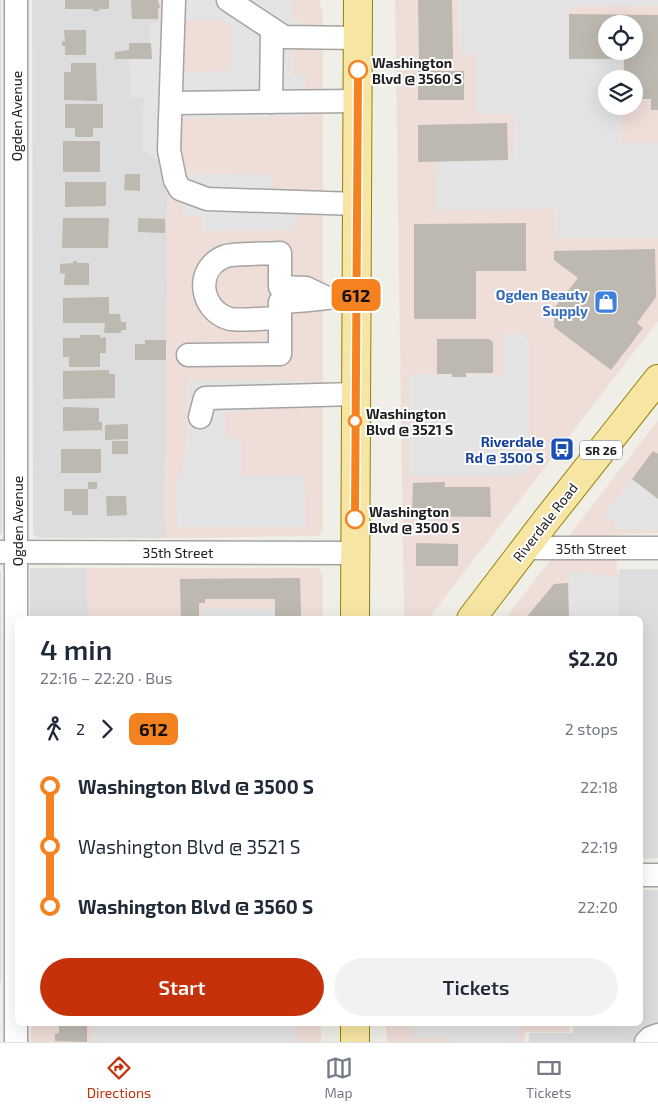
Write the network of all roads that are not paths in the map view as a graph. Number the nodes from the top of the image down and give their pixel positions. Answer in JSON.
{"nodes":[{"id":1,"x":16,"y":0,"type":"edge"},
{"id":2,"x":174,"y":0,"type":"edge"},
{"id":3,"x":228,"y":0,"type":"edge"},
{"id":4,"x":358,"y":0,"type":"edge"},
{"id":5,"x":272,"y":30,"type":"junction"},
{"id":6,"x":358,"y":38,"type":"junction"},
{"id":7,"x":271,"y":102,"type":"junction"},
{"id":8,"x":358,"y":102,"type":"junction"},
{"id":9,"x":171,"y":103,"type":"junction"},
{"id":10,"x":357,"y":204,"type":"junction"},
{"id":11,"x":356,"y":296,"type":"junction"},
{"id":12,"x":325,"y":297,"type":"junction"},
{"id":13,"x":280,"y":310,"type":"junction"},
{"id":14,"x":188,"y":356,"type":"dead end"},
{"id":15,"x":658,"y":378,"type":"edge"},
{"id":16,"x":356,"y":394,"type":"junction"},
{"id":17,"x":200,"y":417,"type":"dead end"},
{"id":18,"x":525,"y":548,"type":"junction"},
{"id":19,"x":658,"y":548,"type":"edge"},
{"id":20,"x":8,"y":552,"type":"edge"},
{"id":21,"x":355,"y":553,"type":"junction"},
{"id":22,"x":355,"y":616,"type":"edge"},
{"id":23,"x":474,"y":616,"type":"edge"},
{"id":24,"x":643,"y":875,"type":"edge"},
{"id":25,"x":658,"y":875,"type":"edge"},
{"id":26,"x":15,"y":981,"type":"edge"},
{"id":27,"x":16,"y":1026,"type":"edge"},
{"id":28,"x":355,"y":1026,"type":"edge"},
{"id":29,"x":658,"y":1035,"type":"edge"},
{"id":30,"x":16,"y":1042,"type":"edge"},
{"id":31,"x":355,"y":1042,"type":"edge"},
{"id":32,"x":646,"y":1042,"type":"edge"}],
"edges":[{"from":1,"to":20,"type":"street","name":"Ogden Avenue"},
{"from":2,"to":9,"type":"street"},
{"from":3,"to":5,"type":"street"},
{"from":4,"to":6,"type":"main road"},
{"from":5,"to":6,"type":"street"},
{"from":5,"to":7,"type":"street"},
{"from":6,"to":8,"type":"main road"},
{"from":7,"to":8,"type":"street"},
{"from":7,"to":9,"type":"street"},
{"from":8,"to":10,"type":"main road"},
{"from":9,"to":10,"type":"street"},
{"from":10,"to":11,"type":"main road"},
{"from":11,"to":12,"type":"street"},
{"from":11,"to":16,"type":"main road"},
{"from":12,"to":13,"type":"street"},
{"from":12,"to":13,"type":"street"},
{"from":13,"to":14,"type":"street"},
{"from":15,"to":18,"type":"main road","name":"Riverdale Road","number":"SR 26"},
{"from":16,"to":17,"type":"street"},
{"from":16,"to":21,"type":"main road"},
{"from":18,"to":19,"type":"street","name":"35th Street"},
{"from":18,"to":23,"type":"main road","name":"Riverdale Road","number":"SR 26"},
{"from":20,"to":21,"type":"street","name":"35th Street"},
{"from":20,"to":26,"type":"street","name":"Ogden Avenue"},
{"from":21,"to":22,"type":"main road"},
{"from":24,"to":25,"type":"street"},
{"from":27,"to":30,"type":"street","name":"Ogden Avenue"},
{"from":28,"to":31,"type":"main road"},
{"from":29,"to":32,"type":"street"}]}
